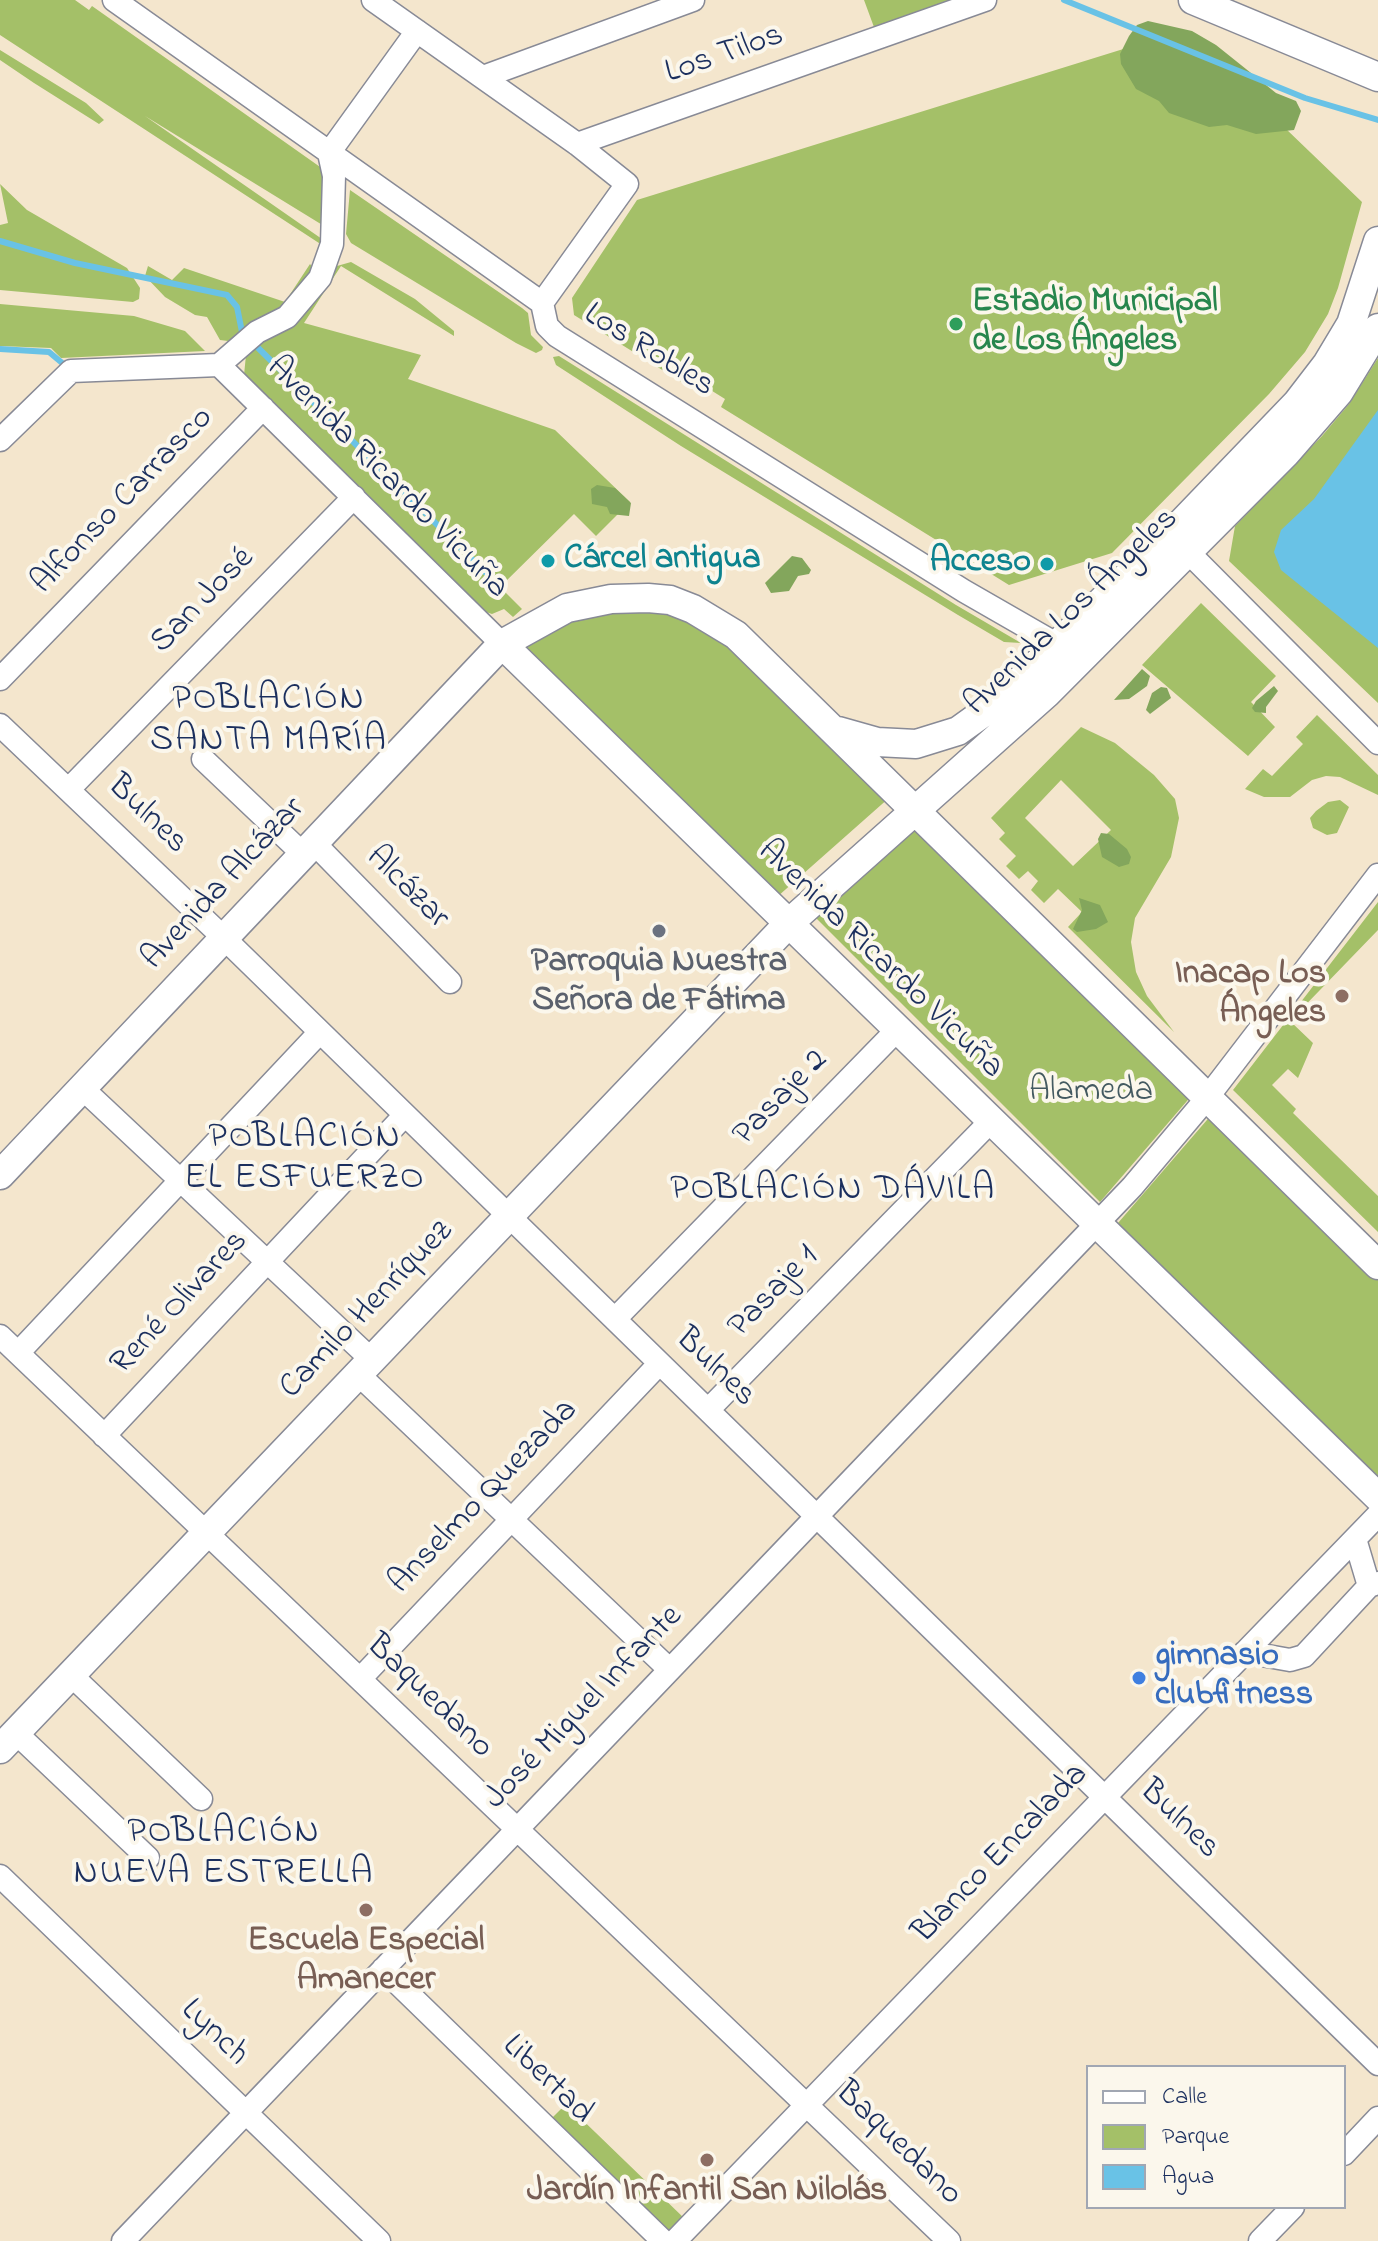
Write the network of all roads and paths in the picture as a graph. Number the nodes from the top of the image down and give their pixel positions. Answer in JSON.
{"nodes":[{"id":1,"x":114,"y":0,"type":"edge"},
{"id":2,"x":693,"y":0,"type":"edge"},
{"id":3,"x":985,"y":0,"type":"edge"},
{"id":4,"x":1193,"y":0,"type":"edge"},
{"id":5,"x":387,"y":3,"type":"edge"},
{"id":6,"x":417,"y":31,"type":"junction"},
{"id":7,"x":483,"y":77,"type":"junction"},
{"id":8,"x":1378,"y":77,"type":"edge"},
{"id":9,"x":577,"y":144,"type":"junction"},
{"id":10,"x":329,"y":153,"type":"junction"},
{"id":11,"x":1378,"y":241,"type":"edge"},
{"id":12,"x":542,"y":303,"type":"junction"},
{"id":13,"x":1378,"y":328,"type":"edge"},
{"id":14,"x":219,"y":365,"type":"junction"},
{"id":15,"x":263,"y":408,"type":"junction"},
{"id":16,"x":0,"y":440,"type":"edge"},
{"id":17,"x":354,"y":497,"type":"junction"},
{"id":18,"x":1189,"y":553,"type":"junction"},
{"id":19,"x":502,"y":644,"type":"junction"},
{"id":20,"x":1058,"y":645,"type":"junction"},
{"id":21,"x":0,"y":679,"type":"edge"},
{"id":22,"x":0,"y":725,"type":"edge"},
{"id":23,"x":833,"y":728,"type":"junction"},
{"id":24,"x":1378,"y":743,"type":"edge"},
{"id":25,"x":203,"y":759,"type":"dead end"},
{"id":26,"x":69,"y":789,"type":"junction"},
{"id":27,"x":915,"y":812,"type":"junction"},
{"id":28,"x":309,"y":849,"type":"junction"},
{"id":29,"x":1378,"y":875,"type":"edge"},
{"id":30,"x":789,"y":923,"type":"junction"},
{"id":31,"x":224,"y":938,"type":"junction"},
{"id":32,"x":450,"y":982,"type":"dead end"},
{"id":33,"x":897,"y":1030,"type":"junction"},
{"id":34,"x":320,"y":1032,"type":"junction"},
{"id":35,"x":82,"y":1088,"type":"junction"},
{"id":36,"x":1207,"y":1098,"type":"junction"},
{"id":37,"x":405,"y":1115,"type":"junction"},
{"id":38,"x":991,"y":1121,"type":"junction"},
{"id":39,"x":0,"y":1175,"type":"edge"},
{"id":40,"x":181,"y":1180,"type":"junction"},
{"id":41,"x":509,"y":1216,"type":"junction"},
{"id":42,"x":1097,"y":1224,"type":"junction"},
{"id":43,"x":268,"y":1262,"type":"junction"},
{"id":44,"x":1378,"y":1265,"type":"edge"},
{"id":45,"x":615,"y":1319,"type":"junction"},
{"id":46,"x":0,"y":1336,"type":"edge"},
{"id":47,"x":18,"y":1353,"type":"junction"},
{"id":48,"x":659,"y":1364,"type":"junction"},
{"id":49,"x":365,"y":1367,"type":"junction"},
{"id":50,"x":708,"y":1410,"type":"junction"},
{"id":51,"x":104,"y":1436,"type":"junction"},
{"id":52,"x":1378,"y":1497,"type":"edge"},
{"id":53,"x":1378,"y":1515,"type":"edge"},
{"id":54,"x":817,"y":1517,"type":"junction"},
{"id":55,"x":511,"y":1520,"type":"junction"},
{"id":56,"x":206,"y":1533,"type":"junction"},
{"id":57,"x":1355,"y":1539,"type":"junction"},
{"id":58,"x":1373,"y":1584,"type":"edge"},
{"id":59,"x":1245,"y":1652,"type":"junction"},
{"id":60,"x":669,"y":1669,"type":"junction"},
{"id":61,"x":71,"y":1675,"type":"junction"},
{"id":62,"x":360,"y":1679,"type":"junction"},
{"id":63,"x":8,"y":1741,"type":"edge"},
{"id":64,"x":1105,"y":1798,"type":"junction"},
{"id":65,"x":201,"y":1799,"type":"dead end"},
{"id":66,"x":517,"y":1830,"type":"junction"},
{"id":67,"x":148,"y":1858,"type":"dead end"},
{"id":68,"x":0,"y":1876,"type":"edge"},
{"id":69,"x":383,"y":1969,"type":"junction"},
{"id":70,"x":1378,"y":2064,"type":"edge"},
{"id":71,"x":806,"y":2105,"type":"junction"},
{"id":72,"x":245,"y":2112,"type":"junction"},
{"id":73,"x":1378,"y":2118,"type":"edge"},
{"id":74,"x":1346,"y":2152,"type":"edge"},
{"id":75,"x":1291,"y":2209,"type":"edge"},
{"id":76,"x":123,"y":2241,"type":"edge"},
{"id":77,"x":379,"y":2241,"type":"edge"},
{"id":78,"x":663,"y":2241,"type":"edge"},
{"id":79,"x":675,"y":2241,"type":"edge"},
{"id":80,"x":949,"y":2241,"type":"edge"},
{"id":81,"x":1260,"y":2241,"type":"edge"}],
"edges":[{"from":1,"to":10,"type":"street","name":"Los Robles"},
{"from":2,"to":7,"type":"street"},
{"from":3,"to":9,"type":"street","name":"Los Tilos"},
{"from":4,"to":8,"type":"main road"},
{"from":5,"to":6,"type":"street"},
{"from":6,"to":7,"type":"street"},
{"from":6,"to":10,"type":"street"},
{"from":7,"to":9,"type":"street"},
{"from":9,"to":12,"type":"street"},
{"from":10,"to":12,"type":"street","name":"Los Robles"},
{"from":10,"to":14,"type":"street"},
{"from":11,"to":20,"type":"main road","name":"Avenida Los Ángeles"},
{"from":12,"to":20,"type":"street","name":"Los Robles"},
{"from":13,"to":18,"type":"main road","name":"Avenida Los Ángeles"},
{"from":14,"to":15,"type":"street","name":"Avenida Ricardo Vicuña"},
{"from":14,"to":16,"type":"street"},
{"from":15,"to":17,"type":"street","name":"Avenida Ricardo Vicuña"},
{"from":15,"to":21,"type":"street","name":"Alfonso Carrasco"},
{"from":17,"to":19,"type":"street","name":"Avenida Ricardo Vicuña"},
{"from":17,"to":26,"type":"street","name":"San José"},
{"from":18,"to":24,"type":"street"},
{"from":18,"to":27,"type":"main road","name":"Avenida Los Ángeles"},
{"from":19,"to":23,"type":"main road","name":"Avenida Ricardo Vicuña"},
{"from":19,"to":28,"type":"main road","name":"Avenida Alcázar"},
{"from":19,"to":30,"type":"main road","name":"Avenida Ricardo Vicuña"},
{"from":20,"to":23,"type":"main road","name":"Avenida Los Ángeles"},
{"from":22,"to":26,"type":"street","name":"Bulnes"},
{"from":23,"to":27,"type":"main road","name":"Avenida Ricardo Vicuña"},
{"from":25,"to":28,"type":"street","name":"Alcázar"},
{"from":26,"to":31,"type":"street","name":"Bulnes"},
{"from":27,"to":30,"type":"main road","name":"Avenida Los Ángeles"},
{"from":27,"to":36,"type":"main road","name":"Avenida Ricardo Vicuña"},
{"from":28,"to":31,"type":"main road","name":"Avenida Alcázar"},
{"from":28,"to":32,"type":"street","name":"Alcázar"},
{"from":29,"to":36,"type":"street","name":"José Miguel Infante"},
{"from":30,"to":33,"type":"main road","name":"Avenida Ricardo Vicuña"},
{"from":30,"to":41,"type":"main road","name":"Camilo Henríquez"},
{"from":31,"to":34,"type":"street","name":"Bulnes"},
{"from":31,"to":35,"type":"main road","name":"Avenida Alcázar"},
{"from":33,"to":38,"type":"main road","name":"Avenida Ricardo Vicuña"},
{"from":33,"to":45,"type":"street","name":"Pasaje 2"},
{"from":34,"to":37,"type":"street","name":"Bulnes"},
{"from":34,"to":40,"type":"street"},
{"from":35,"to":39,"type":"main road","name":"Avenida Alcázar"},
{"from":35,"to":40,"type":"street"},
{"from":36,"to":42,"type":"street","name":"José Miguel Infante"},
{"from":36,"to":44,"type":"main road","name":"Avenida Ricardo Vicuña"},
{"from":37,"to":41,"type":"street","name":"Bulnes"},
{"from":37,"to":43,"type":"street","name":"René Olivares"},
{"from":38,"to":42,"type":"main road","name":"Avenida Ricardo Vicuña"},
{"from":38,"to":50,"type":"street","name":"Pasaje 1"},
{"from":40,"to":43,"type":"street"},
{"from":40,"to":47,"type":"street"},
{"from":41,"to":45,"type":"street","name":"Bulnes"},
{"from":41,"to":49,"type":"main road","name":"Camilo Henríquez"},
{"from":42,"to":52,"type":"main road","name":"Avenida Ricardo Vicuña"},
{"from":42,"to":54,"type":"street","name":"José Miguel Infante"},
{"from":43,"to":49,"type":"street"},
{"from":43,"to":51,"type":"street","name":"René Olivares"},
{"from":45,"to":48,"type":"street","name":"Bulnes"},
{"from":46,"to":47,"type":"street","name":"Baquedano"},
{"from":47,"to":51,"type":"street","name":"Baquedano"},
{"from":48,"to":50,"type":"street","name":"Bulnes"},
{"from":48,"to":55,"type":"street","name":"Anselmo Quezada"},
{"from":49,"to":55,"type":"street"},
{"from":49,"to":56,"type":"main road","name":"Camilo Henríquez"},
{"from":50,"to":54,"type":"street","name":"Bulnes"},
{"from":51,"to":56,"type":"street","name":"Baquedano"},
{"from":53,"to":57,"type":"street","name":"Blanco Encalada"},
{"from":54,"to":60,"type":"street","name":"José Miguel Infante"},
{"from":54,"to":64,"type":"street","name":"Bulnes"},
{"from":55,"to":60,"type":"street"},
{"from":55,"to":62,"type":"street","name":"Anselmo Quezada"},
{"from":56,"to":61,"type":"main road","name":"Camilo Henríquez"},
{"from":56,"to":62,"type":"street","name":"Baquedano"},
{"from":57,"to":58,"type":"street"},
{"from":57,"to":59,"type":"street","name":"Blanco Encalada"},
{"from":58,"to":59,"type":"street"},
{"from":59,"to":64,"type":"street","name":"Blanco Encalada"},
{"from":60,"to":66,"type":"street","name":"José Miguel Infante"},
{"from":61,"to":63,"type":"main road","name":"Camilo Henríquez"},
{"from":61,"to":65,"type":"street"},
{"from":62,"to":66,"type":"street","name":"Baquedano"},
{"from":63,"to":67,"type":"street"},
{"from":64,"to":70,"type":"street","name":"Bulnes"},
{"from":64,"to":71,"type":"street","name":"Blanco Encalada"},
{"from":66,"to":69,"type":"street","name":"José Miguel Infante"},
{"from":66,"to":71,"type":"street","name":"Baquedano"},
{"from":68,"to":72,"type":"street","name":"Lynch"},
{"from":69,"to":72,"type":"street","name":"José Miguel Infante"},
{"from":69,"to":78,"type":"street","name":"Libertad"},
{"from":71,"to":79,"type":"street","name":"Blanco Encalada"},
{"from":71,"to":80,"type":"street","name":"Baquedano"},
{"from":72,"to":76,"type":"street","name":"José Miguel Infante"},
{"from":72,"to":77,"type":"street","name":"Lynch"},
{"from":73,"to":74,"type":"street"},
{"from":75,"to":81,"type":"street"}]}
